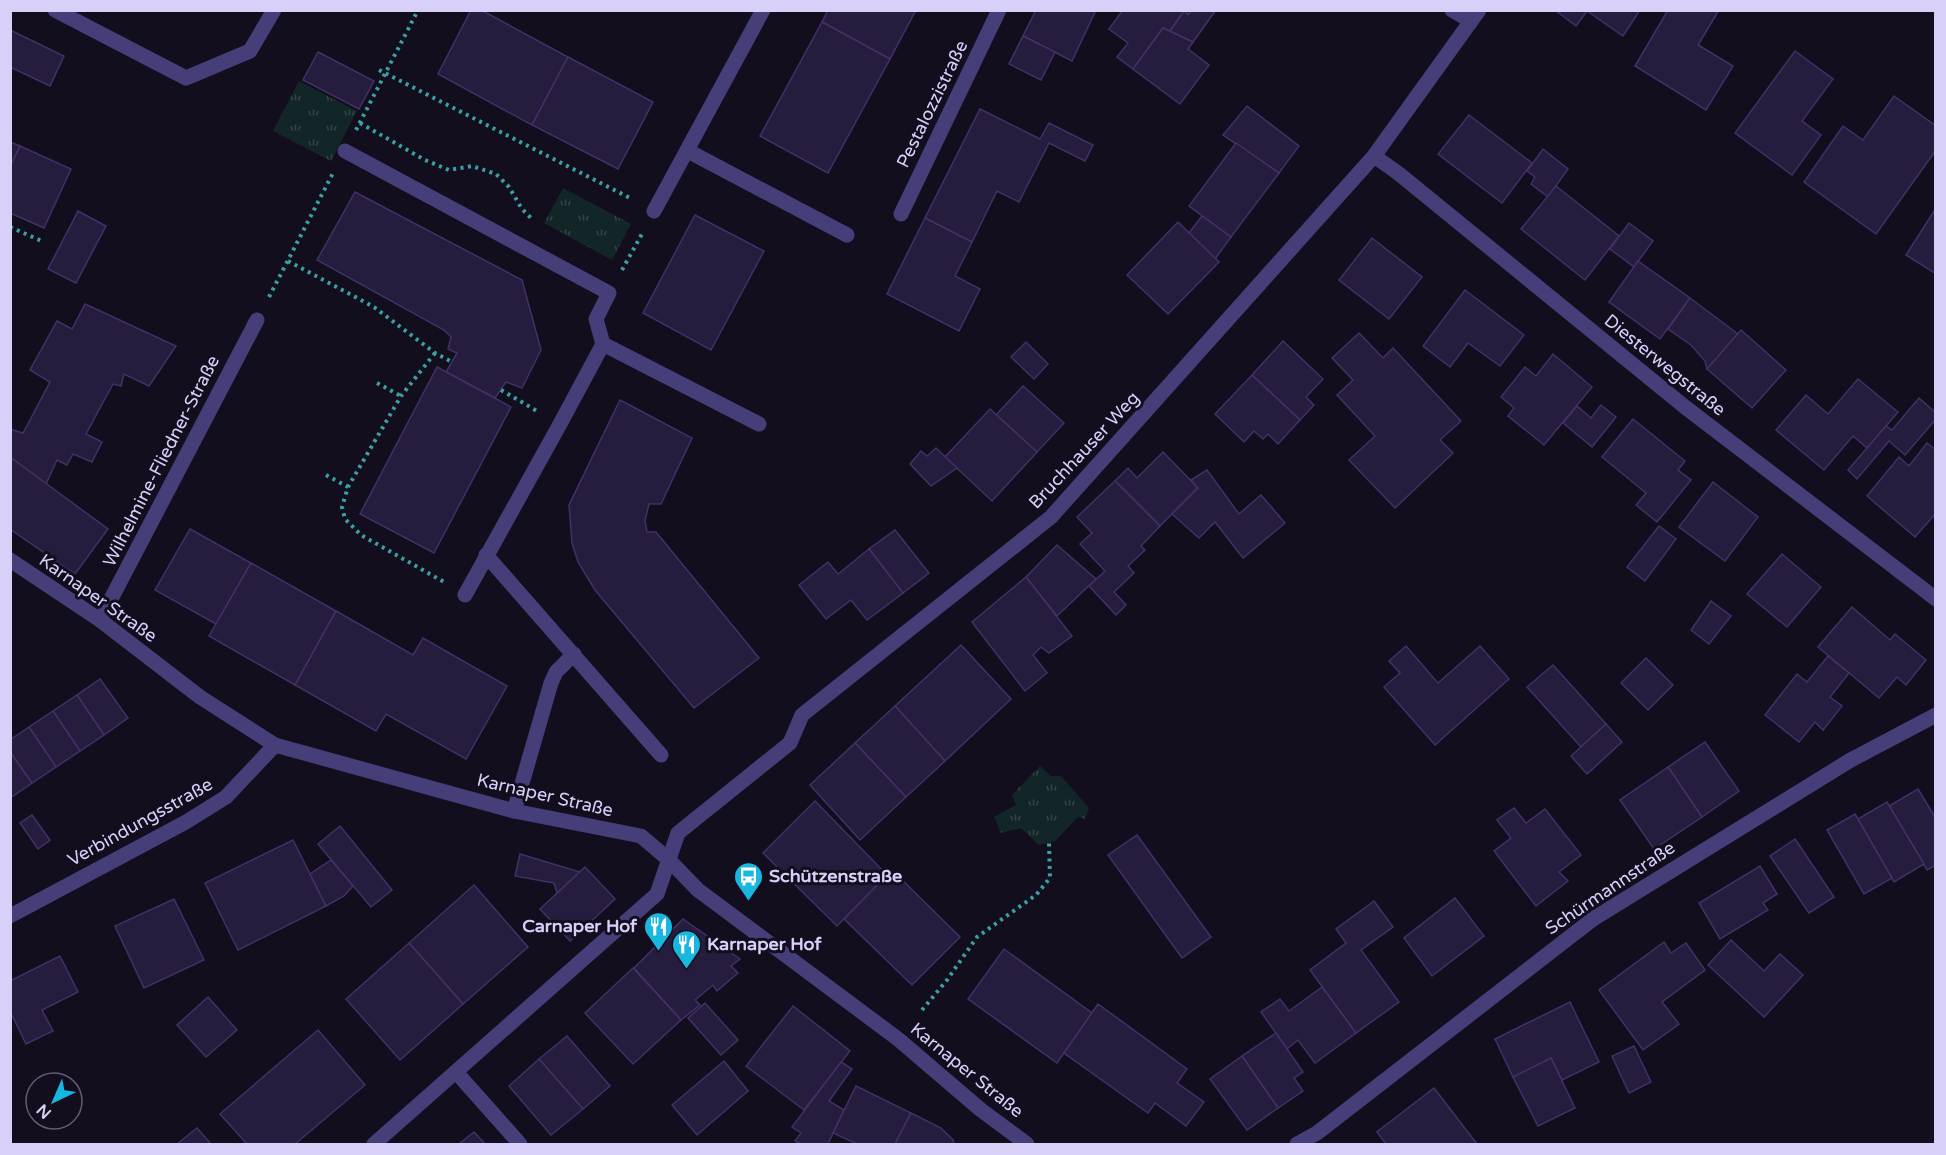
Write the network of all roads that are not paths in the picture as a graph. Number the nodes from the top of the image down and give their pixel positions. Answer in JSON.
{"nodes":[{"id":1,"x":55,"y":10,"type":"edge"},
{"id":2,"x":274,"y":10,"type":"edge"},
{"id":3,"x":763,"y":10,"type":"edge"},
{"id":4,"x":999,"y":10,"type":"edge"},
{"id":5,"x":1452,"y":10,"type":"edge"},
{"id":6,"x":1475,"y":16,"type":"edge"},
{"id":7,"x":345,"y":151,"type":"dead end"},
{"id":8,"x":688,"y":151,"type":"junction"},
{"id":9,"x":1374,"y":156,"type":"junction"},
{"id":10,"x":654,"y":211,"type":"road end"},
{"id":11,"x":901,"y":214,"type":"dead end"},
{"id":12,"x":847,"y":235,"type":"dead end"},
{"id":13,"x":257,"y":320,"type":"dead end"},
{"id":14,"x":603,"y":344,"type":"junction"},
{"id":15,"x":759,"y":424,"type":"dead end"},
{"id":16,"x":486,"y":555,"type":"junction"},
{"id":17,"x":10,"y":560,"type":"edge"},
{"id":18,"x":465,"y":594,"type":"road end"},
{"id":19,"x":1935,"y":599,"type":"edge"},
{"id":20,"x":100,"y":620,"type":"junction"},
{"id":21,"x":574,"y":654,"type":"junction"},
{"id":22,"x":1935,"y":715,"type":"edge"},
{"id":23,"x":275,"y":745,"type":"junction"},
{"id":24,"x":661,"y":755,"type":"dead end"},
{"id":25,"x":514,"y":810,"type":"junction"},
{"id":26,"x":668,"y":859,"type":"junction"},
{"id":27,"x":10,"y":916,"type":"edge"},
{"id":28,"x":456,"y":1072,"type":"junction"},
{"id":29,"x":374,"y":1144,"type":"edge"},
{"id":30,"x":520,"y":1144,"type":"edge"},
{"id":31,"x":1027,"y":1144,"type":"edge"},
{"id":32,"x":1297,"y":1144,"type":"edge"}],
"edges":[{"from":1,"to":2,"type":"street"},
{"from":3,"to":8,"type":"street"},
{"from":4,"to":11,"type":"street","name":"Pestalozzistraße"},
{"from":5,"to":6,"type":"street"},
{"from":6,"to":9,"type":"street","name":"Bruchhauser Weg"},
{"from":7,"to":14,"type":"street"},
{"from":8,"to":10,"type":"street"},
{"from":8,"to":12,"type":"street"},
{"from":9,"to":19,"type":"street","name":"Diesterwegstraße"},
{"from":9,"to":26,"type":"street","name":"Bruchhauser Weg"},
{"from":13,"to":20,"type":"street","name":"Wilhelmine-Fliedner-Straße"},
{"from":14,"to":15,"type":"street"},
{"from":14,"to":16,"type":"street"},
{"from":16,"to":18,"type":"street"},
{"from":16,"to":21,"type":"street"},
{"from":17,"to":20,"type":"street","name":"Karnaper Straße"},
{"from":20,"to":23,"type":"street","name":"Karnaper Straße"},
{"from":21,"to":24,"type":"street"},
{"from":21,"to":25,"type":"street"},
{"from":22,"to":32,"type":"street","name":"Schürmannstraße"},
{"from":23,"to":25,"type":"street","name":"Karnaper Straße"},
{"from":23,"to":27,"type":"street","name":"Verbindungsstraße"},
{"from":25,"to":26,"type":"street","name":"Karnaper Straße"},
{"from":26,"to":28,"type":"street"},
{"from":26,"to":31,"type":"street","name":"Karnaper Straße"},
{"from":28,"to":29,"type":"street"},
{"from":28,"to":30,"type":"street"}]}
